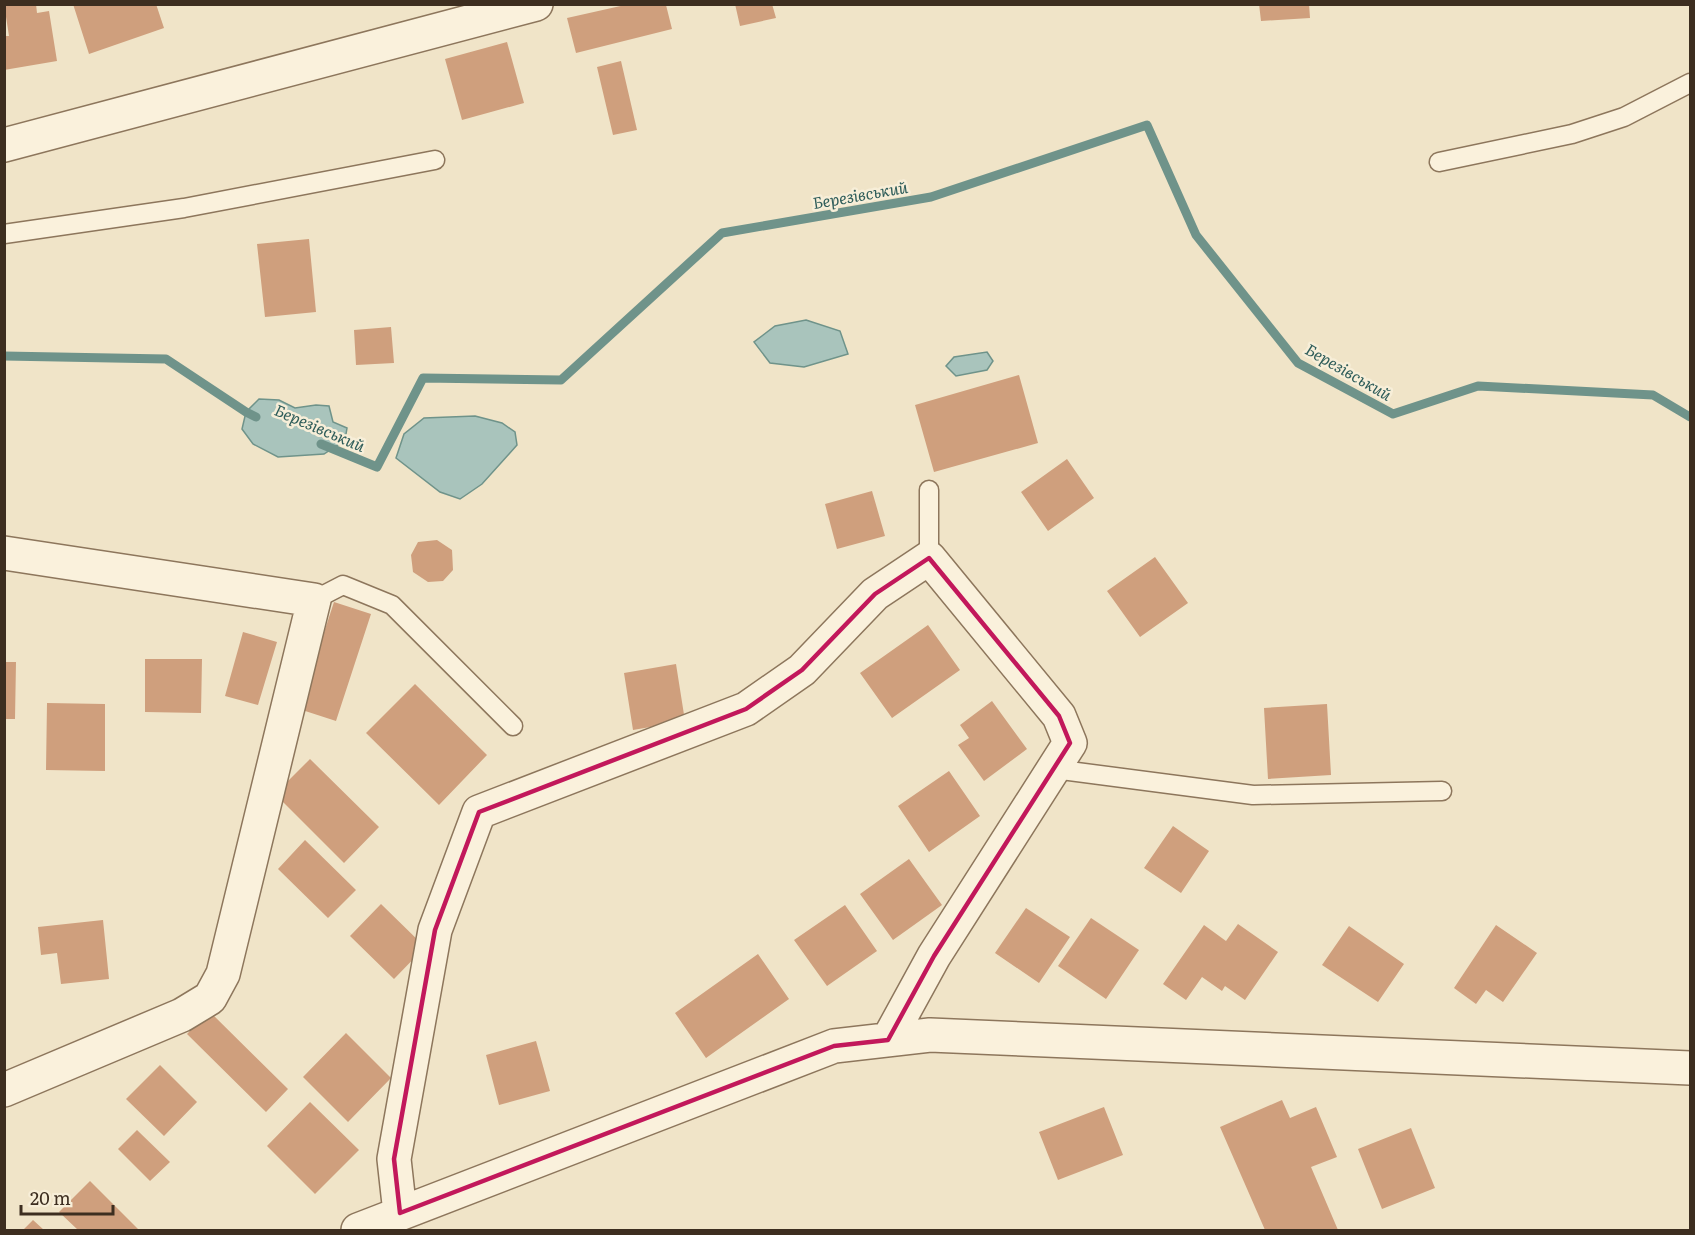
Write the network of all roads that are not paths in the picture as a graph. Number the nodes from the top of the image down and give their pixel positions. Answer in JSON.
{"nodes":[{"id":1,"x":536,"y":4,"type":"edge"},
{"id":2,"x":1690,"y":83,"type":"edge"},
{"id":3,"x":4,"y":145,"type":"edge"},
{"id":4,"x":435,"y":160,"type":"dead end"},
{"id":5,"x":1439,"y":162,"type":"dead end"},
{"id":6,"x":4,"y":234,"type":"edge"},
{"id":7,"x":929,"y":490,"type":"dead end"},
{"id":8,"x":4,"y":553,"type":"edge"},
{"id":9,"x":929,"y":558,"type":"junction"},
{"id":10,"x":314,"y":600,"type":"junction"},
{"id":11,"x":513,"y":726,"type":"dead end"},
{"id":12,"x":1054,"y":769,"type":"junction"},
{"id":13,"x":1442,"y":791,"type":"dead end"},
{"id":14,"x":888,"y":1040,"type":"junction"},
{"id":15,"x":1690,"y":1068,"type":"edge"},
{"id":16,"x":4,"y":1090,"type":"edge"},
{"id":17,"x":400,"y":1213,"type":"junction"},
{"id":18,"x":358,"y":1230,"type":"edge"}],
"edges":[{"from":1,"to":3,"type":"street"},
{"from":2,"to":5,"type":"lane"},
{"from":4,"to":6,"type":"lane"},
{"from":7,"to":9,"type":"lane"},
{"from":8,"to":10,"type":"street"},
{"from":9,"to":12,"type":"street"},
{"from":9,"to":17,"type":"street"},
{"from":10,"to":11,"type":"lane"},
{"from":10,"to":16,"type":"street"},
{"from":12,"to":13,"type":"lane"},
{"from":12,"to":14,"type":"street"},
{"from":14,"to":15,"type":"street"},
{"from":14,"to":17,"type":"street"},
{"from":17,"to":18,"type":"street"}]}
